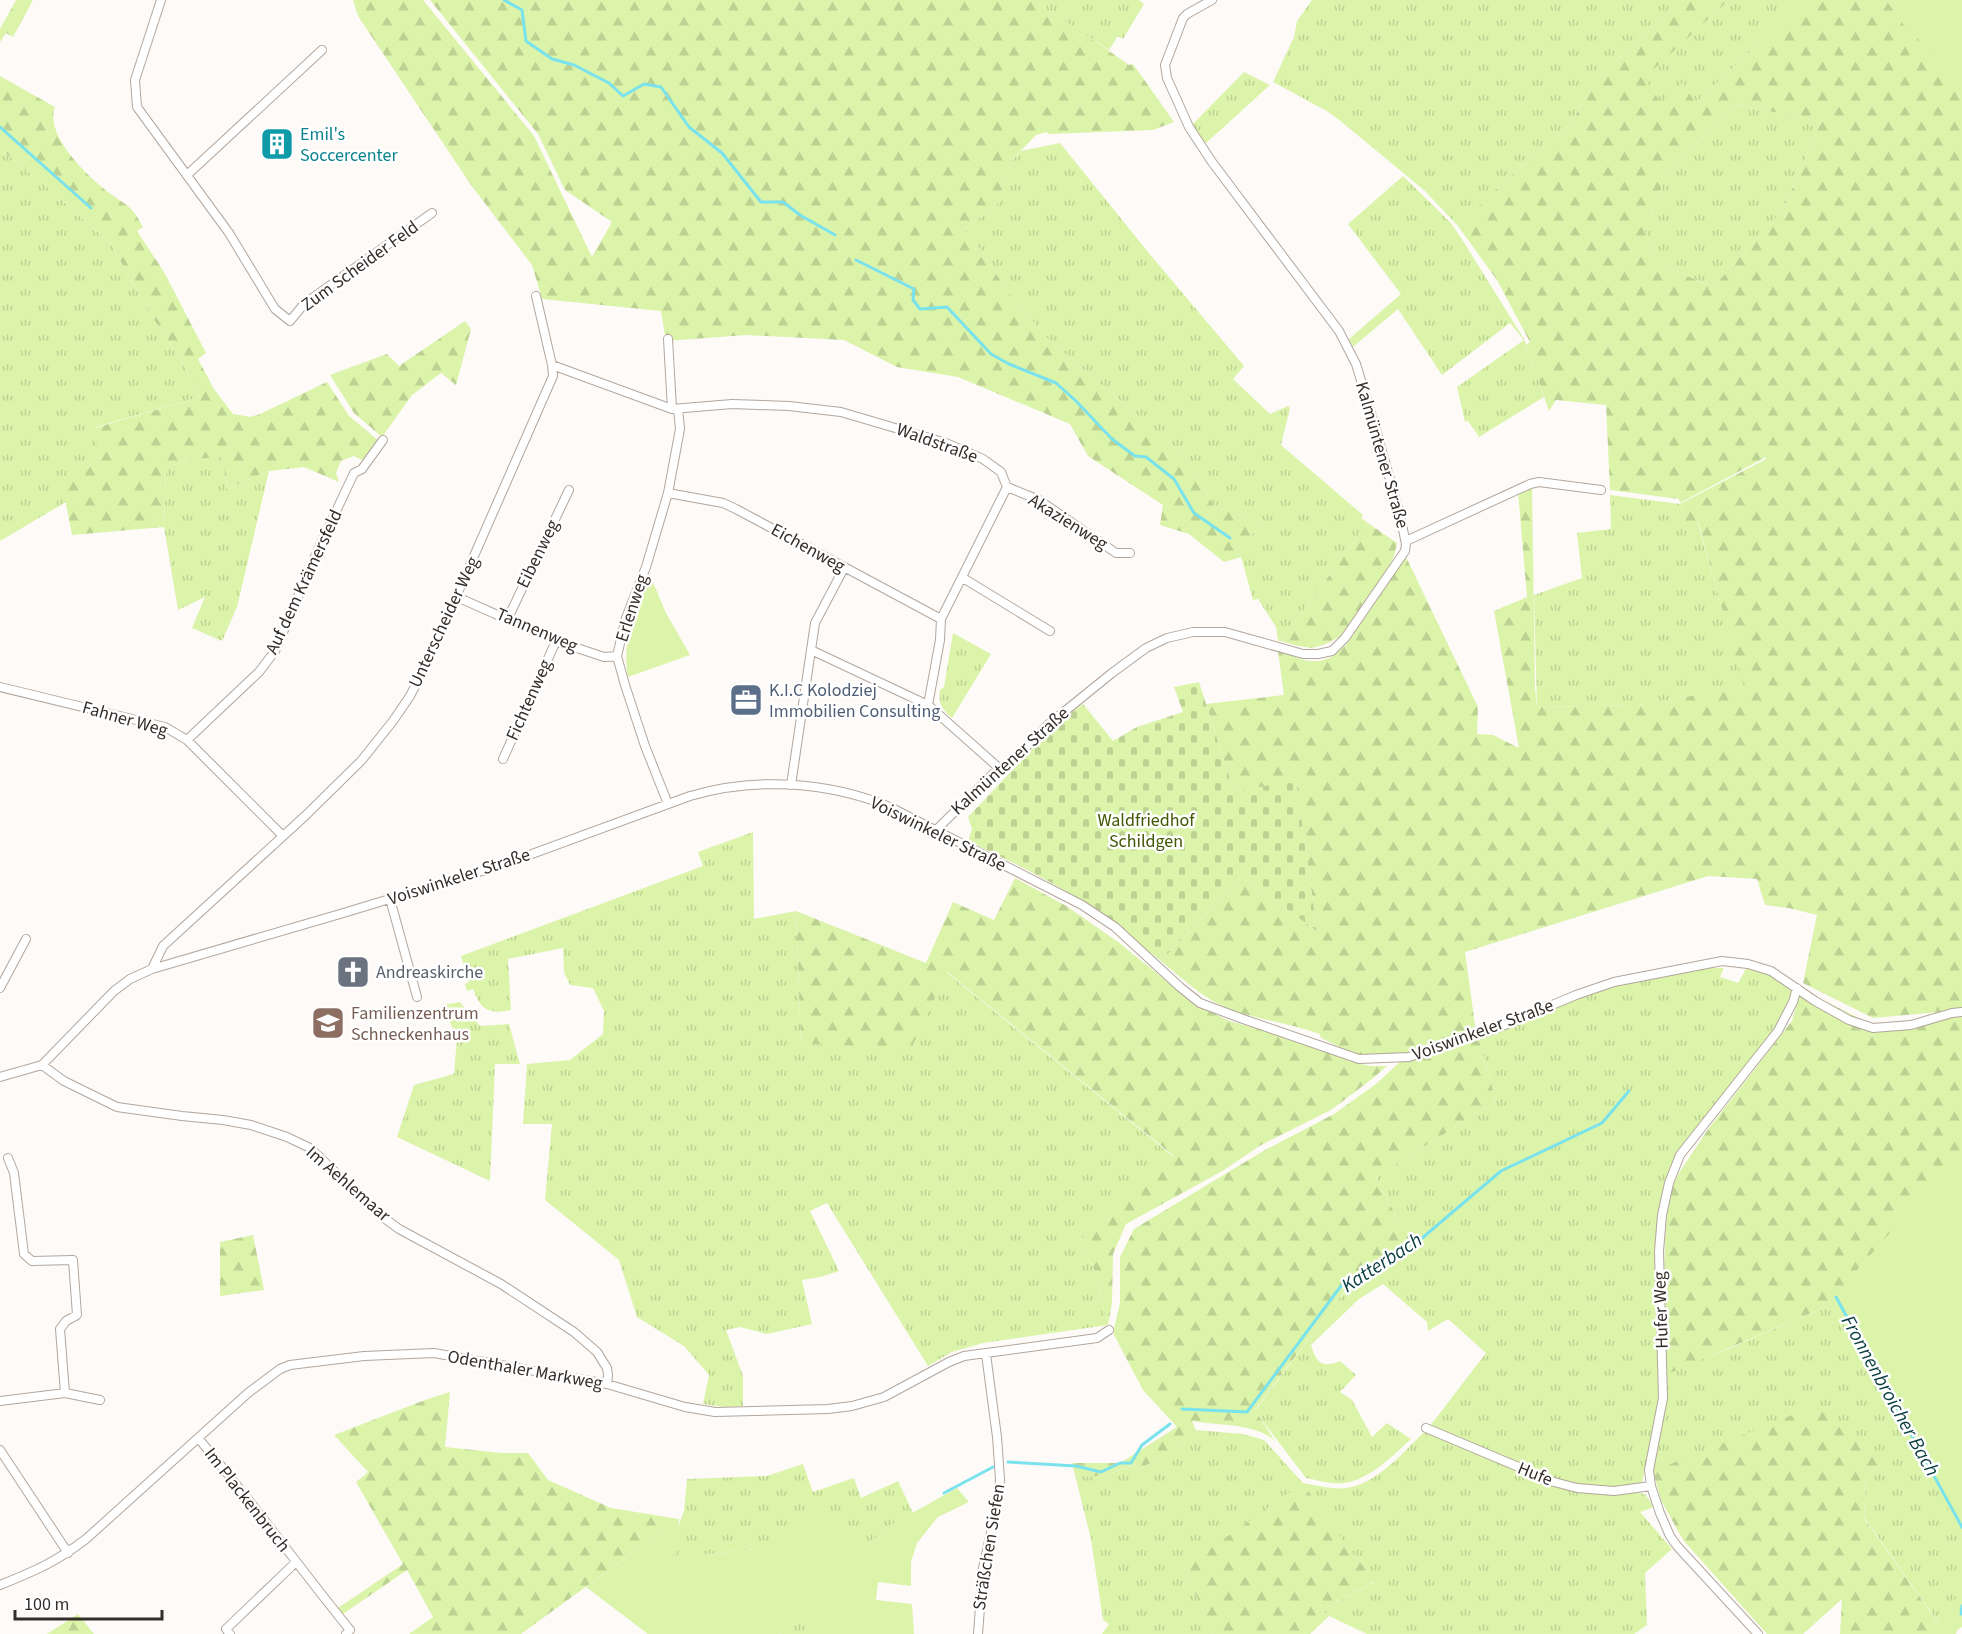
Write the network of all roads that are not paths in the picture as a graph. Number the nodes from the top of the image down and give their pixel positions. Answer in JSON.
{"nodes":[{"id":1,"x":161,"y":0,"type":"edge"},
{"id":2,"x":1194,"y":0,"type":"edge"},
{"id":3,"x":1212,"y":0,"type":"edge"},
{"id":4,"x":1194,"y":10,"type":"junction"},
{"id":5,"x":322,"y":50,"type":"dead end"},
{"id":6,"x":187,"y":175,"type":"junction"},
{"id":7,"x":432,"y":213,"type":"dead end"},
{"id":8,"x":536,"y":296,"type":"dead end"},
{"id":9,"x":668,"y":339,"type":"dead end"},
{"id":10,"x":552,"y":365,"type":"junction"},
{"id":11,"x":675,"y":409,"type":"junction"},
{"id":12,"x":383,"y":440,"type":"dead end"},
{"id":13,"x":1007,"y":487,"type":"junction"},
{"id":14,"x":569,"y":490,"type":"dead end"},
{"id":15,"x":1601,"y":490,"type":"dead end"},
{"id":16,"x":668,"y":493,"type":"junction"},
{"id":17,"x":1406,"y":541,"type":"junction"},
{"id":18,"x":1130,"y":553,"type":"dead end"},
{"id":19,"x":844,"y":568,"type":"junction"},
{"id":20,"x":963,"y":578,"type":"junction"},
{"id":21,"x":457,"y":597,"type":"junction"},
{"id":22,"x":508,"y":618,"type":"junction"},
{"id":23,"x":941,"y":620,"type":"junction"},
{"id":24,"x":1050,"y":631,"type":"dead end"},
{"id":25,"x":556,"y":640,"type":"junction"},
{"id":26,"x":811,"y":650,"type":"junction"},
{"id":27,"x":617,"y":656,"type":"junction"},
{"id":28,"x":0,"y":687,"type":"edge"},
{"id":29,"x":928,"y":705,"type":"junction"},
{"id":30,"x":187,"y":740,"type":"junction"},
{"id":31,"x":503,"y":759,"type":"dead end"},
{"id":32,"x":999,"y":768,"type":"junction"},
{"id":33,"x":791,"y":785,"type":"junction"},
{"id":34,"x":668,"y":804,"type":"junction"},
{"id":35,"x":936,"y":830,"type":"junction"},
{"id":36,"x":283,"y":836,"type":"junction"},
{"id":37,"x":390,"y":900,"type":"junction"},
{"id":38,"x":26,"y":939,"type":"dead end"},
{"id":39,"x":152,"y":969,"type":"junction"},
{"id":40,"x":0,"y":988,"type":"edge"},
{"id":41,"x":1797,"y":988,"type":"junction"},
{"id":42,"x":417,"y":997,"type":"dead end"},
{"id":43,"x":1962,"y":1012,"type":"edge"},
{"id":44,"x":42,"y":1065,"type":"junction"},
{"id":45,"x":0,"y":1077,"type":"edge"},
{"id":46,"x":8,"y":1158,"type":"dead end"},
{"id":47,"x":1109,"y":1330,"type":"dead end"},
{"id":48,"x":986,"y":1354,"type":"junction"},
{"id":49,"x":607,"y":1384,"type":"junction"},
{"id":50,"x":65,"y":1393,"type":"junction"},
{"id":51,"x":100,"y":1400,"type":"dead end"},
{"id":52,"x":0,"y":1401,"type":"edge"},
{"id":53,"x":1426,"y":1428,"type":"dead end"},
{"id":54,"x":198,"y":1438,"type":"junction"},
{"id":55,"x":0,"y":1450,"type":"edge"},
{"id":56,"x":1651,"y":1486,"type":"junction"},
{"id":57,"x":68,"y":1553,"type":"junction"},
{"id":58,"x":296,"y":1563,"type":"junction"},
{"id":59,"x":0,"y":1585,"type":"edge"},
{"id":60,"x":230,"y":1634,"type":"edge"},
{"id":61,"x":346,"y":1634,"type":"edge"},
{"id":62,"x":978,"y":1634,"type":"edge"},
{"id":63,"x":1758,"y":1634,"type":"edge"}],
"edges":[{"from":1,"to":6,"type":"street","name":"Zum Scheider Feld"},
{"from":2,"to":4,"type":"street"},
{"from":3,"to":4,"type":"street","name":"Kalmüntener Straße"},
{"from":4,"to":17,"type":"street","name":"Kalmüntener Straße"},
{"from":5,"to":6,"type":"street"},
{"from":6,"to":7,"type":"street","name":"Zum Scheider Feld"},
{"from":8,"to":10,"type":"street","name":"Unterscheider Weg"},
{"from":9,"to":11,"type":"street"},
{"from":10,"to":11,"type":"street","name":"Waldstraße"},
{"from":10,"to":21,"type":"street","name":"Unterscheider Weg"},
{"from":11,"to":13,"type":"street","name":"Waldstraße"},
{"from":11,"to":16,"type":"street","name":"Erlenweg"},
{"from":12,"to":30,"type":"street","name":"Auf dem Krämersfeld"},
{"from":13,"to":18,"type":"street","name":"Akazienweg"},
{"from":13,"to":20,"type":"street"},
{"from":14,"to":22,"type":"street","name":"Eibenweg"},
{"from":15,"to":17,"type":"street"},
{"from":16,"to":19,"type":"street","name":"Eichenweg"},
{"from":16,"to":27,"type":"street","name":"Erlenweg"},
{"from":17,"to":32,"type":"street","name":"Kalmüntener Straße"},
{"from":19,"to":23,"type":"street","name":"Eichenweg"},
{"from":19,"to":26,"type":"street"},
{"from":20,"to":23,"type":"street"},
{"from":20,"to":24,"type":"street"},
{"from":21,"to":22,"type":"street","name":"Tannenweg"},
{"from":21,"to":36,"type":"street","name":"Unterscheider Weg"},
{"from":22,"to":25,"type":"street","name":"Tannenweg"},
{"from":23,"to":29,"type":"street"},
{"from":25,"to":27,"type":"street","name":"Tannenweg"},
{"from":25,"to":31,"type":"street","name":"Fichtenweg"},
{"from":26,"to":29,"type":"street"},
{"from":26,"to":33,"type":"street"},
{"from":27,"to":34,"type":"street","name":"Erlenweg"},
{"from":28,"to":30,"type":"street","name":"Fahner Weg"},
{"from":29,"to":32,"type":"street"},
{"from":30,"to":36,"type":"street","name":"Fahner Weg"},
{"from":32,"to":35,"type":"street","name":"Kalmüntener Straße"},
{"from":33,"to":34,"type":"street","name":"Voiswinkeler Straße"},
{"from":33,"to":35,"type":"street","name":"Voiswinkeler Straße"},
{"from":34,"to":37,"type":"street","name":"Voiswinkeler Straße"},
{"from":35,"to":41,"type":"street","name":"Voiswinkeler Straße"},
{"from":36,"to":39,"type":"street","name":"Unterscheider Weg"},
{"from":37,"to":39,"type":"street","name":"Voiswinkeler Straße"},
{"from":37,"to":42,"type":"street"},
{"from":38,"to":40,"type":"street"},
{"from":39,"to":44,"type":"street","name":"Voiswinkeler Straße"},
{"from":41,"to":43,"type":"street","name":"Voiswinkeler Straße"},
{"from":41,"to":56,"type":"street","name":"Hufer Weg"},
{"from":44,"to":45,"type":"street","name":"Voiswinkeler Straße"},
{"from":44,"to":49,"type":"street","name":"Im Aehlemaar"},
{"from":46,"to":50,"type":"street"},
{"from":47,"to":48,"type":"street","name":"Odenthaler Markweg"},
{"from":48,"to":49,"type":"street","name":"Odenthaler Markweg"},
{"from":48,"to":62,"type":"street","name":"Sträßchen Siefen"},
{"from":49,"to":54,"type":"street","name":"Odenthaler Markweg"},
{"from":50,"to":51,"type":"street"},
{"from":50,"to":52,"type":"street"},
{"from":53,"to":56,"type":"street","name":"Hufe"},
{"from":54,"to":57,"type":"street","name":"Odenthaler Markweg"},
{"from":54,"to":58,"type":"street","name":"Im Plackenbruch"},
{"from":55,"to":57,"type":"street"},
{"from":56,"to":63,"type":"street","name":"Hufer Weg"},
{"from":57,"to":59,"type":"street","name":"Odenthaler Markweg"},
{"from":58,"to":60,"type":"street","name":"Im Plackenbruch"},
{"from":58,"to":61,"type":"street","name":"Im Plackenbruch"}]}
